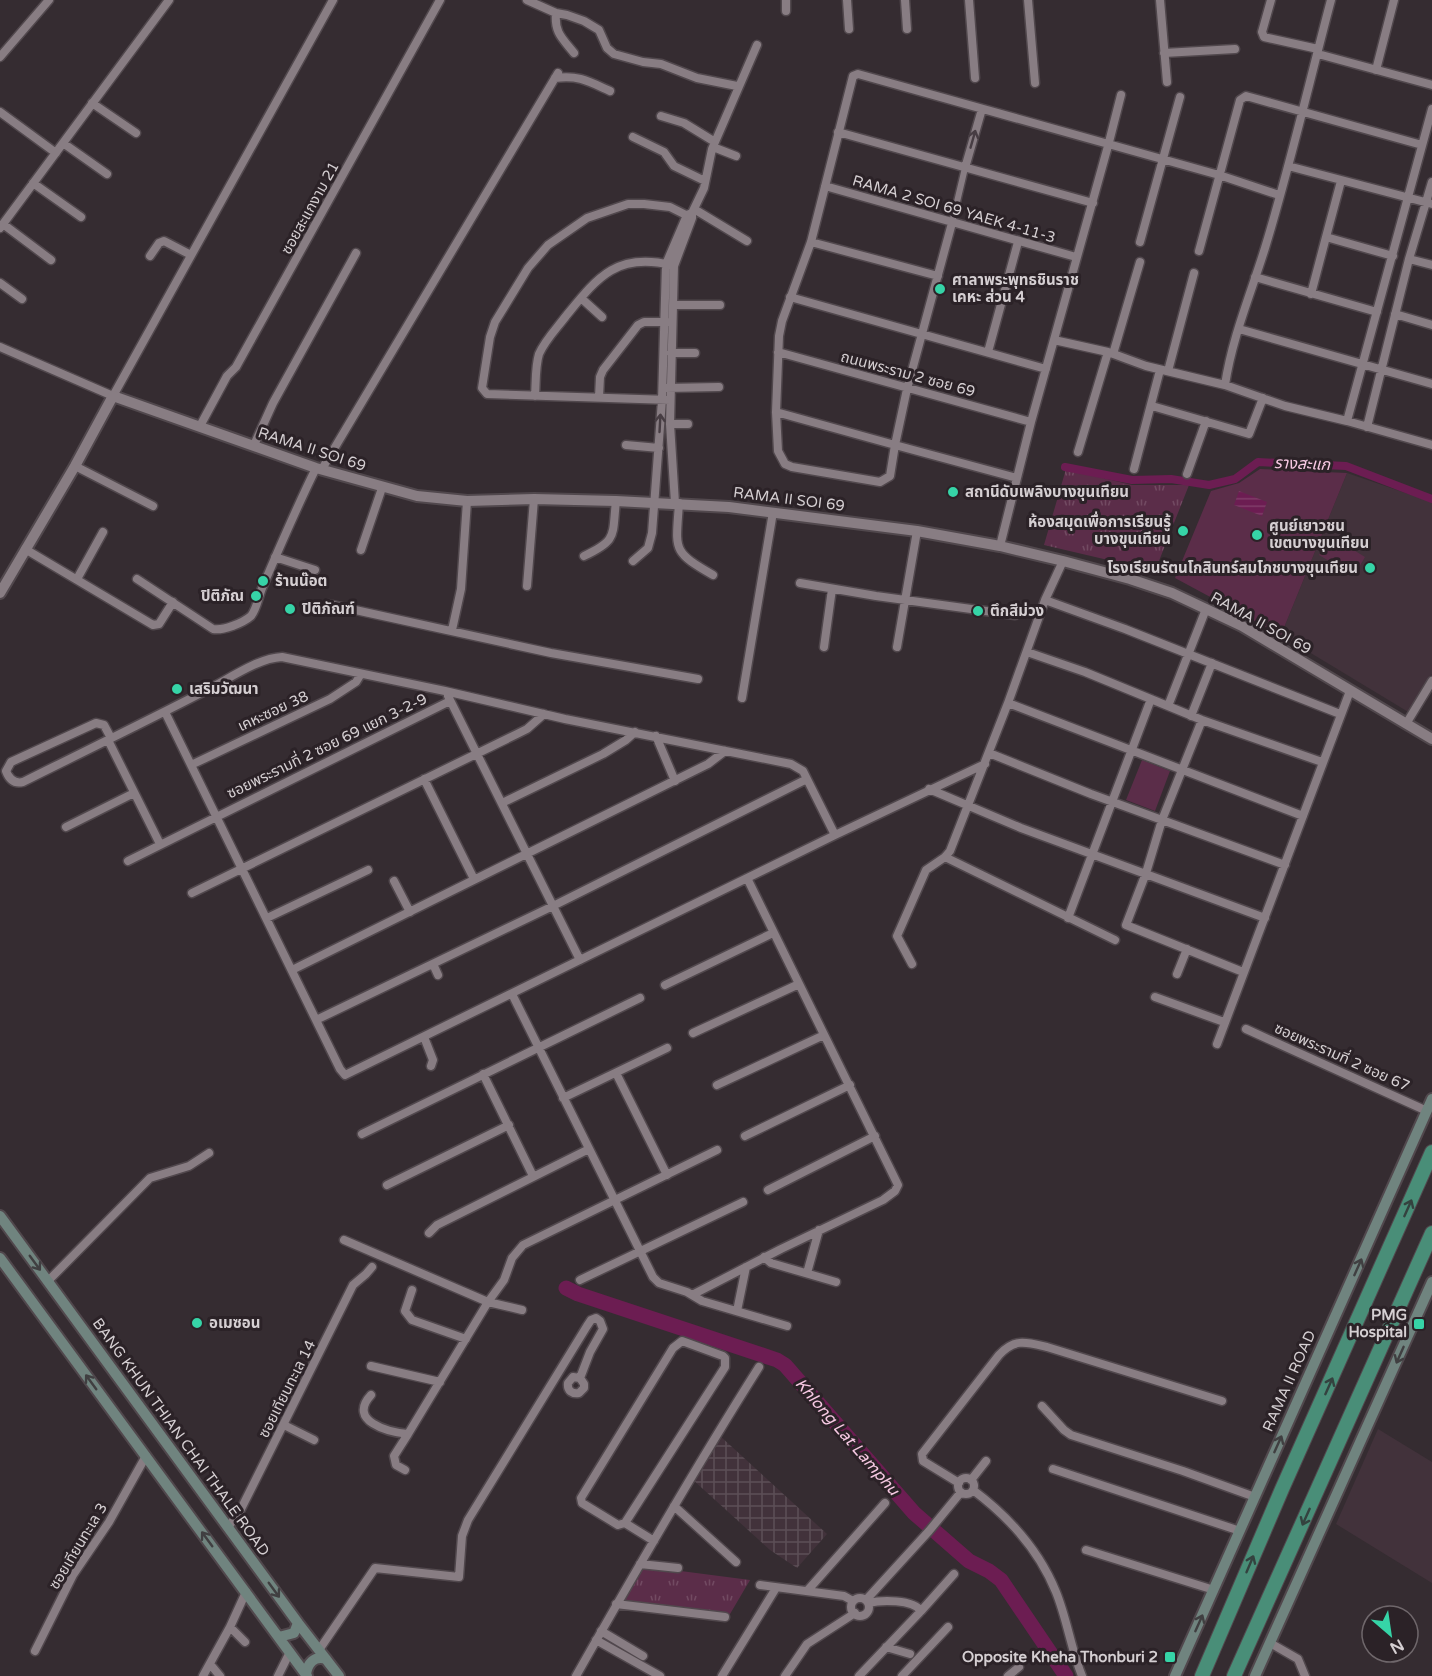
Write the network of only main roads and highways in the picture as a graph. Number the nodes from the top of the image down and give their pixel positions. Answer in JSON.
{"nodes":[{"id":1,"x":1432,"y":1099,"type":"edge"},
{"id":2,"x":1432,"y":1152,"type":"edge"},
{"id":3,"x":0,"y":1216,"type":"edge"},
{"id":4,"x":1432,"y":1233,"type":"edge"},
{"id":5,"x":0,"y":1258,"type":"edge"},
{"id":6,"x":1432,"y":1282,"type":"edge"},
{"id":7,"x":298,"y":1623,"type":"junction"},
{"id":8,"x":279,"y":1637,"type":"junction"},
{"id":9,"x":322,"y":1654,"type":"junction"},
{"id":10,"x":307,"y":1676,"type":"edge"},
{"id":11,"x":339,"y":1676,"type":"edge"},
{"id":12,"x":1175,"y":1676,"type":"edge"},
{"id":13,"x":1202,"y":1676,"type":"edge"},
{"id":14,"x":1234,"y":1676,"type":"edge"},
{"id":15,"x":1255,"y":1676,"type":"edge"}],
"edges":[{"from":12,"to":1,"type":"main road","name":"RAMA II ROAD","one_way":true},
{"from":13,"to":2,"type":"highway","one_way":true},
{"from":3,"to":7,"type":"main road","name":"BANG KHUN THIAN CHAI THALE ROAD","one_way":true},
{"from":4,"to":14,"type":"highway","one_way":true},
{"from":8,"to":5,"type":"main road","one_way":true},
{"from":6,"to":15,"type":"main road","one_way":true},
{"from":7,"to":8,"type":"main road"},
{"from":7,"to":9,"type":"main road","name":"BANG KHUN THIAN CHAI THALE ROAD"},
{"from":8,"to":10,"type":"main road"},
{"from":9,"to":10,"type":"main road"},
{"from":9,"to":11,"type":"main road","name":"BANG KHUN THIAN CHAI THALE ROAD"}]}
